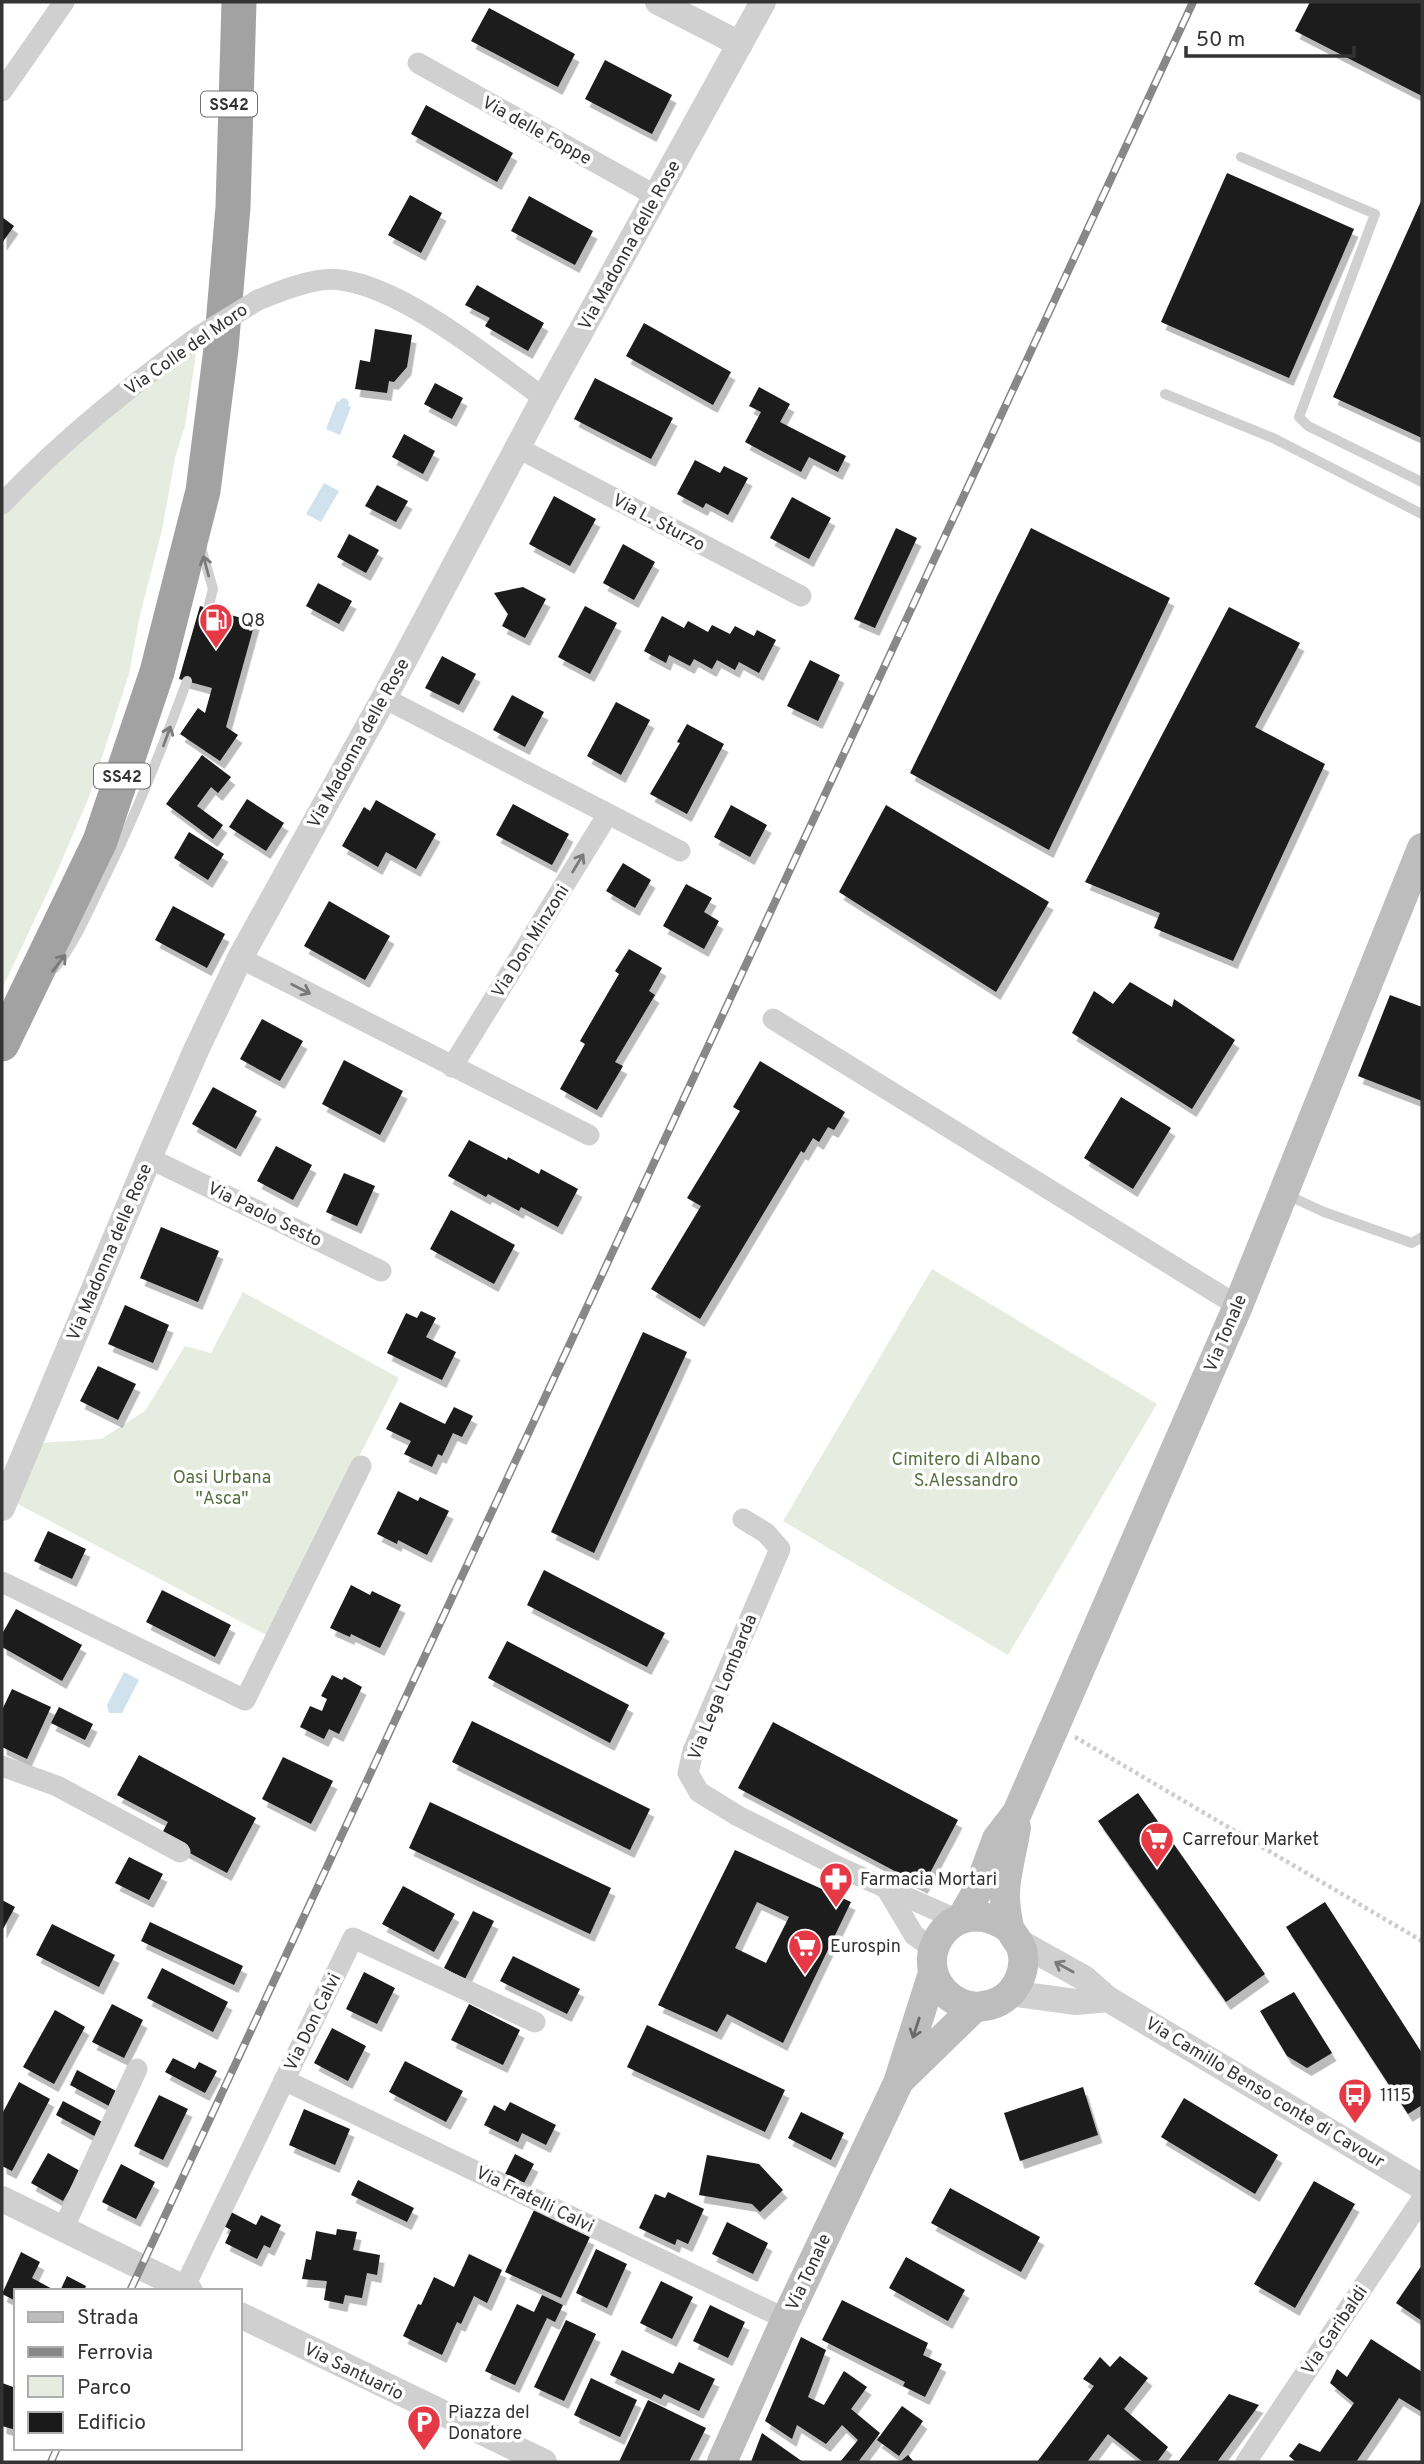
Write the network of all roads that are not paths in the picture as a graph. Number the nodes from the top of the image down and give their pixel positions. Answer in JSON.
{"nodes":[{"id":1,"x":64,"y":2,"type":"edge"},
{"id":2,"x":220,"y":2,"type":"edge"},
{"id":3,"x":239,"y":2,"type":"edge"},
{"id":4,"x":659,"y":2,"type":"edge"},
{"id":5,"x":763,"y":2,"type":"edge"},
{"id":6,"x":740,"y":44,"type":"junction"},
{"id":7,"x":418,"y":63,"type":"dead end"},
{"id":8,"x":2,"y":91,"type":"edge"},
{"id":9,"x":1241,"y":157,"type":"dead end"},
{"id":10,"x":656,"y":197,"type":"junction"},
{"id":11,"x":233,"y":207,"type":"junction"},
{"id":12,"x":1165,"y":394,"type":"dead end"},
{"id":13,"x":544,"y":398,"type":"junction"},
{"id":14,"x":518,"y":448,"type":"junction"},
{"id":15,"x":1422,"y":482,"type":"edge"},
{"id":16,"x":2,"y":504,"type":"edge"},
{"id":17,"x":1422,"y":514,"type":"edge"},
{"id":18,"x":195,"y":523,"type":"junction"},
{"id":19,"x":801,"y":596,"type":"dead end"},
{"id":20,"x":208,"y":608,"type":"dead end"},
{"id":21,"x":187,"y":681,"type":"dead end"},
{"id":22,"x":384,"y":698,"type":"junction"},
{"id":23,"x":607,"y":814,"type":"junction"},
{"id":24,"x":1422,"y":848,"type":"edge"},
{"id":25,"x":680,"y":851,"type":"dead end"},
{"id":26,"x":240,"y":958,"type":"junction"},
{"id":27,"x":773,"y":1019,"type":"dead end"},
{"id":28,"x":9,"y":1030,"type":"edge"},
{"id":29,"x":452,"y":1067,"type":"junction"},
{"id":30,"x":589,"y":1135,"type":"dead end"},
{"id":31,"x":149,"y":1158,"type":"junction"},
{"id":32,"x":1283,"y":1193,"type":"junction"},
{"id":33,"x":1422,"y":1237,"type":"edge"},
{"id":34,"x":381,"y":1271,"type":"dead end"},
{"id":35,"x":1238,"y":1306,"type":"junction"},
{"id":36,"x":361,"y":1466,"type":"dead end"},
{"id":37,"x":2,"y":1508,"type":"edge"},
{"id":38,"x":743,"y":1519,"type":"dead end"},
{"id":39,"x":2,"y":1582,"type":"edge"},
{"id":40,"x":2,"y":1766,"type":"edge"},
{"id":41,"x":1017,"y":1813,"type":"junction"},
{"id":42,"x":180,"y":1852,"type":"dead end"},
{"id":43,"x":886,"y":1888,"type":"junction"},
{"id":44,"x":960,"y":1919,"type":"junction"},
{"id":45,"x":1013,"y":1934,"type":"junction"},
{"id":46,"x":933,"y":1961,"type":"junction"},
{"id":47,"x":1010,"y":1993,"type":"junction"},
{"id":48,"x":1108,"y":1999,"type":"junction"},
{"id":49,"x":975,"y":2007,"type":"junction"},
{"id":50,"x":536,"y":2022,"type":"dead end"},
{"id":51,"x":137,"y":2069,"type":"dead end"},
{"id":52,"x":284,"y":2080,"type":"junction"},
{"id":53,"x":898,"y":2083,"type":"junction"},
{"id":54,"x":1422,"y":2187,"type":"edge"},
{"id":55,"x":2,"y":2199,"type":"edge"},
{"id":56,"x":1422,"y":2199,"type":"edge"},
{"id":57,"x":64,"y":2229,"type":"junction"},
{"id":58,"x":187,"y":2289,"type":"edge"},
{"id":59,"x":242,"y":2316,"type":"edge"},
{"id":60,"x":786,"y":2319,"type":"junction"},
{"id":61,"x":529,"y":2459,"type":"edge"},
{"id":62,"x":722,"y":2462,"type":"edge"},
{"id":63,"x":1246,"y":2462,"type":"edge"}],
"edges":[{"from":1,"to":8,"type":"street"},
{"from":2,"to":11,"type":"highway","number":"SS42"},
{"from":3,"to":11,"type":"highway"},
{"from":4,"to":6,"type":"street"},
{"from":5,"to":6,"type":"street","name":"Via Madonna delle Rose"},
{"from":6,"to":10,"type":"street","name":"Via Madonna delle Rose"},
{"from":7,"to":10,"type":"street","name":"Via delle Foppe"},
{"from":9,"to":15,"type":"lane"},
{"from":10,"to":13,"type":"street","name":"Via Madonna delle Rose"},
{"from":11,"to":18,"type":"highway","number":"SS42"},
{"from":12,"to":17,"type":"lane"},
{"from":13,"to":14,"type":"street","name":"Via Madonna delle Rose"},
{"from":13,"to":16,"type":"street","name":"Via Colle del Moro","bridge":true},
{"from":14,"to":19,"type":"street","name":"Via L. Sturzo"},
{"from":14,"to":22,"type":"street","name":"Via Madonna delle Rose"},
{"from":20,"to":18,"type":"lane","one_way":true},
{"from":18,"to":28,"type":"highway","number":"SS42"},
{"from":28,"to":21,"type":"lane","one_way":true},
{"from":22,"to":23,"type":"street"},
{"from":22,"to":26,"type":"street","name":"Via Madonna delle Rose"},
{"from":23,"to":25,"type":"street"},
{"from":29,"to":23,"type":"street","name":"Via Don Minzoni","one_way":true},
{"from":24,"to":32,"type":"main road","name":"Via Tonale"},
{"from":26,"to":29,"type":"street","one_way":true},
{"from":26,"to":31,"type":"street","name":"Via Madonna delle Rose"},
{"from":27,"to":35,"type":"street"},
{"from":29,"to":30,"type":"street"},
{"from":31,"to":34,"type":"street","name":"Via Paolo Sesto"},
{"from":31,"to":37,"type":"street","name":"Via Madonna delle Rose"},
{"from":32,"to":33,"type":"lane"},
{"from":32,"to":35,"type":"main road","name":"Via Tonale"},
{"from":35,"to":41,"type":"main road","name":"Via Tonale"},
{"from":36,"to":39,"type":"street"},
{"from":38,"to":43,"type":"street","name":"Via Lega Lombarda"},
{"from":40,"to":42,"type":"street"},
{"from":41,"to":44,"type":"main road","name":"Via Tonale"},
{"from":41,"to":45,"type":"main road","name":"Via Tonale"},
{"from":43,"to":44,"type":"street","name":"Via Lega Lombarda"},
{"from":43,"to":46,"type":"street"},
{"from":44,"to":45,"type":"main road"},
{"from":44,"to":46,"type":"main road","name":"Via Tonale"},
{"from":45,"to":47,"type":"main road","name":"Via Tonale"},
{"from":48,"to":45,"type":"street","name":"Via Camillo Benso conte di Cavour","one_way":true},
{"from":46,"to":49,"type":"main road"},
{"from":46,"to":53,"type":"main road","name":"Via Tonale","one_way":true},
{"from":47,"to":48,"type":"street"},
{"from":47,"to":49,"type":"main road","name":"Via Tonale"},
{"from":48,"to":54,"type":"street","name":"Via Camillo Benso conte di Cavour"},
{"from":49,"to":53,"type":"main road","name":"Via Tonale"},
{"from":50,"to":52,"type":"street","name":"Via Don Calvi"},
{"from":51,"to":57,"type":"street"},
{"from":52,"to":58,"type":"street","name":"Via Don Calvi"},
{"from":52,"to":60,"type":"street","name":"Via Fratelli Calvi"},
{"from":53,"to":60,"type":"main road","name":"Via Tonale"},
{"from":55,"to":57,"type":"street"},
{"from":56,"to":63,"type":"street","name":"Via Garibaldi"},
{"from":57,"to":58,"type":"street"},
{"from":59,"to":61,"type":"street","name":"Via Santuario"},
{"from":60,"to":62,"type":"main road","name":"Via Tonale"}]}
